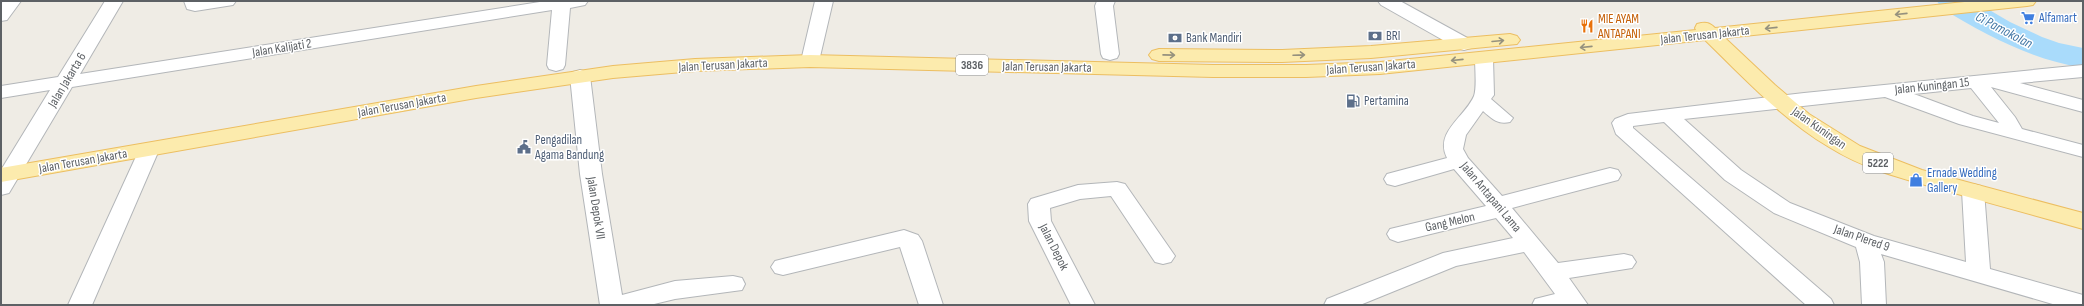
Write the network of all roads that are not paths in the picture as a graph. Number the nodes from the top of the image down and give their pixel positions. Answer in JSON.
{"nodes":[{"id":1,"x":12,"y":1,"type":"edge"},
{"id":2,"x":114,"y":1,"type":"edge"},
{"id":3,"x":227,"y":1,"type":"edge"},
{"id":4,"x":823,"y":1,"type":"edge"},
{"id":5,"x":1106,"y":1,"type":"edge"},
{"id":6,"x":1387,"y":1,"type":"edge"},
{"id":7,"x":1898,"y":1,"type":"edge"},
{"id":8,"x":2027,"y":1,"type":"edge"},
{"id":9,"x":193,"y":2,"type":"edge"},
{"id":10,"x":571,"y":2,"type":"edge"},
{"id":11,"x":1,"y":16,"type":"edge"},
{"id":12,"x":1704,"y":28,"type":"junction"},
{"id":13,"x":1464,"y":44,"type":"junction"},
{"id":14,"x":1110,"y":54,"type":"junction"},
{"id":15,"x":812,"y":55,"type":"junction"},
{"id":16,"x":1484,"y":58,"type":"junction"},
{"id":17,"x":1212,"y":63,"type":"junction"},
{"id":18,"x":556,"y":65,"type":"junction"},
{"id":19,"x":2083,"y":71,"type":"edge"},
{"id":20,"x":580,"y":81,"type":"junction"},
{"id":21,"x":1981,"y":81,"type":"junction"},
{"id":22,"x":66,"y":83,"type":"junction"},
{"id":23,"x":1886,"y":90,"type":"junction"},
{"id":24,"x":1,"y":92,"type":"edge"},
{"id":25,"x":1481,"y":100,"type":"junction"},
{"id":26,"x":1782,"y":101,"type":"junction"},
{"id":27,"x":2083,"y":106,"type":"edge"},
{"id":28,"x":1670,"y":116,"type":"junction"},
{"id":29,"x":1502,"y":118,"type":"dead end"},
{"id":30,"x":2013,"y":133,"type":"junction"},
{"id":31,"x":149,"y":150,"type":"junction"},
{"id":32,"x":2083,"y":151,"type":"edge"},
{"id":33,"x":1459,"y":161,"type":"junction"},
{"id":34,"x":6,"y":171,"type":"edge"},
{"id":35,"x":1610,"y":175,"type":"dead end"},
{"id":36,"x":1395,"y":179,"type":"dead end"},
{"id":37,"x":1973,"y":191,"type":"junction"},
{"id":38,"x":1499,"y":207,"type":"junction"},
{"id":39,"x":2083,"y":221,"type":"edge"},
{"id":40,"x":1398,"y":234,"type":"dead end"},
{"id":41,"x":1866,"y":242,"type":"junction"},
{"id":42,"x":1530,"y":243,"type":"junction"},
{"id":43,"x":1163,"y":256,"type":"dead end"},
{"id":44,"x":1624,"y":262,"type":"dead end"},
{"id":45,"x":783,"y":267,"type":"dead end"},
{"id":46,"x":1553,"y":272,"type":"junction"},
{"id":47,"x":1978,"y":274,"type":"junction"},
{"id":48,"x":732,"y":284,"type":"dead end"},
{"id":49,"x":1574,"y":302,"type":"edge"},
{"id":50,"x":623,"y":304,"type":"edge"},
{"id":51,"x":2083,"y":304,"type":"edge"},
{"id":52,"x":80,"y":305,"type":"edge"},
{"id":53,"x":931,"y":305,"type":"edge"},
{"id":54,"x":1083,"y":305,"type":"edge"},
{"id":55,"x":1336,"y":305,"type":"edge"},
{"id":56,"x":1544,"y":305,"type":"edge"},
{"id":57,"x":1822,"y":305,"type":"edge"},
{"id":58,"x":1874,"y":305,"type":"edge"},
{"id":59,"x":1888,"y":305,"type":"edge"}],
"edges":[{"from":1,"to":11,"type":"street"},
{"from":2,"to":22,"type":"street","name":"Jalan Jakarta 6"},
{"from":3,"to":9,"type":"street"},
{"from":4,"to":15,"type":"street"},
{"from":5,"to":14,"type":"street"},
{"from":6,"to":13,"type":"street"},
{"from":7,"to":12,"type":"main road","name":"Jalan Terusan Jakarta","number":"3836"},
{"from":8,"to":12,"type":"main road","name":"Jalan Terusan Jakarta","number":"3836","one_way":true},
{"from":10,"to":18,"type":"street","name":"Jalan Kalijati 2"},
{"from":10,"to":22,"type":"street","name":"Jalan Kalijati 2"},
{"from":13,"to":12,"type":"main road","name":"Jalan Terusan Jakarta","number":"3836","one_way":true},
{"from":12,"to":16,"type":"main road","name":"Jalan Terusan Jakarta","number":"3836","one_way":true},
{"from":12,"to":26,"type":"main road","name":"Jalan Kuningan","number":"5222"},
{"from":17,"to":13,"type":"main road","name":"Jalan Terusan Jakarta","number":"3836","one_way":true},
{"from":14,"to":15,"type":"main road","name":"Jalan Terusan Jakarta","number":"3836"},
{"from":14,"to":17,"type":"main road","name":"Jalan Terusan Jakarta","number":"3836","one_way":true},
{"from":15,"to":17,"type":"main road","name":"Jalan Terusan Jakarta","number":"3836"},
{"from":15,"to":18,"type":"main road","name":"Jalan Terusan Jakarta","number":"3836"},
{"from":15,"to":20,"type":"main road","name":"Jalan Terusan Jakarta","number":"3836"},
{"from":16,"to":17,"type":"main road","name":"Jalan Terusan Jakarta","number":"3836","one_way":true},
{"from":16,"to":25,"type":"street","name":"Jalan Antapani Lama"},
{"from":18,"to":34,"type":"main road","name":"Jalan Terusan Jakarta","number":"3836"},
{"from":19,"to":21,"type":"street","name":"Jalan Kuningan 15"},
{"from":20,"to":31,"type":"main road","name":"Jalan Terusan Jakarta","number":"3836"},
{"from":20,"to":50,"type":"street","name":"Jalan Depok VII"},
{"from":21,"to":23,"type":"street","name":"Jalan Kuningan 15"},
{"from":21,"to":27,"type":"street"},
{"from":21,"to":30,"type":"street"},
{"from":22,"to":24,"type":"street","name":"Jalan Kalijati 2"},
{"from":22,"to":34,"type":"street","name":"Jalan Jakarta 6"},
{"from":23,"to":26,"type":"street","name":"Jalan Kuningan 15"},
{"from":23,"to":30,"type":"street"},
{"from":25,"to":29,"type":"street"},
{"from":25,"to":33,"type":"street","name":"Jalan Antapani Lama"},
{"from":26,"to":28,"type":"street","name":"Jalan Kuningan 15"},
{"from":26,"to":37,"type":"main road","name":"Jalan Kuningan","number":"5222"},
{"from":28,"to":41,"type":"street","name":"Jalan Plered 9"},
{"from":28,"to":57,"type":"street","name":"Jalan Kuningan 15"},
{"from":30,"to":32,"type":"street"},
{"from":31,"to":34,"type":"main road","name":"Jalan Terusan Jakarta","number":"3836"},
{"from":31,"to":52,"type":"street"},
{"from":33,"to":36,"type":"street"},
{"from":33,"to":38,"type":"street","name":"Jalan Antapani Lama"},
{"from":35,"to":38,"type":"street","name":"Gang Melon"},
{"from":37,"to":39,"type":"main road","name":"Jalan Kuningan","number":"5222"},
{"from":37,"to":47,"type":"street"},
{"from":38,"to":40,"type":"street","name":"Gang Melon"},
{"from":38,"to":42,"type":"street","name":"Jalan Antapani Lama"},
{"from":41,"to":47,"type":"street","name":"Jalan Plered 9"},
{"from":41,"to":58,"type":"street"},
{"from":42,"to":46,"type":"street","name":"Jalan Antapani Lama"},
{"from":42,"to":55,"type":"street"},
{"from":43,"to":54,"type":"street","name":"Jalan Depok"},
{"from":44,"to":46,"type":"street"},
{"from":45,"to":53,"type":"street"},
{"from":46,"to":49,"type":"street","name":"Jalan Antapani Lama"},
{"from":47,"to":51,"type":"street","name":"Jalan Plered 9"},
{"from":48,"to":50,"type":"street"},
{"from":49,"to":56,"type":"street"},
{"from":58,"to":59,"type":"street"}]}
